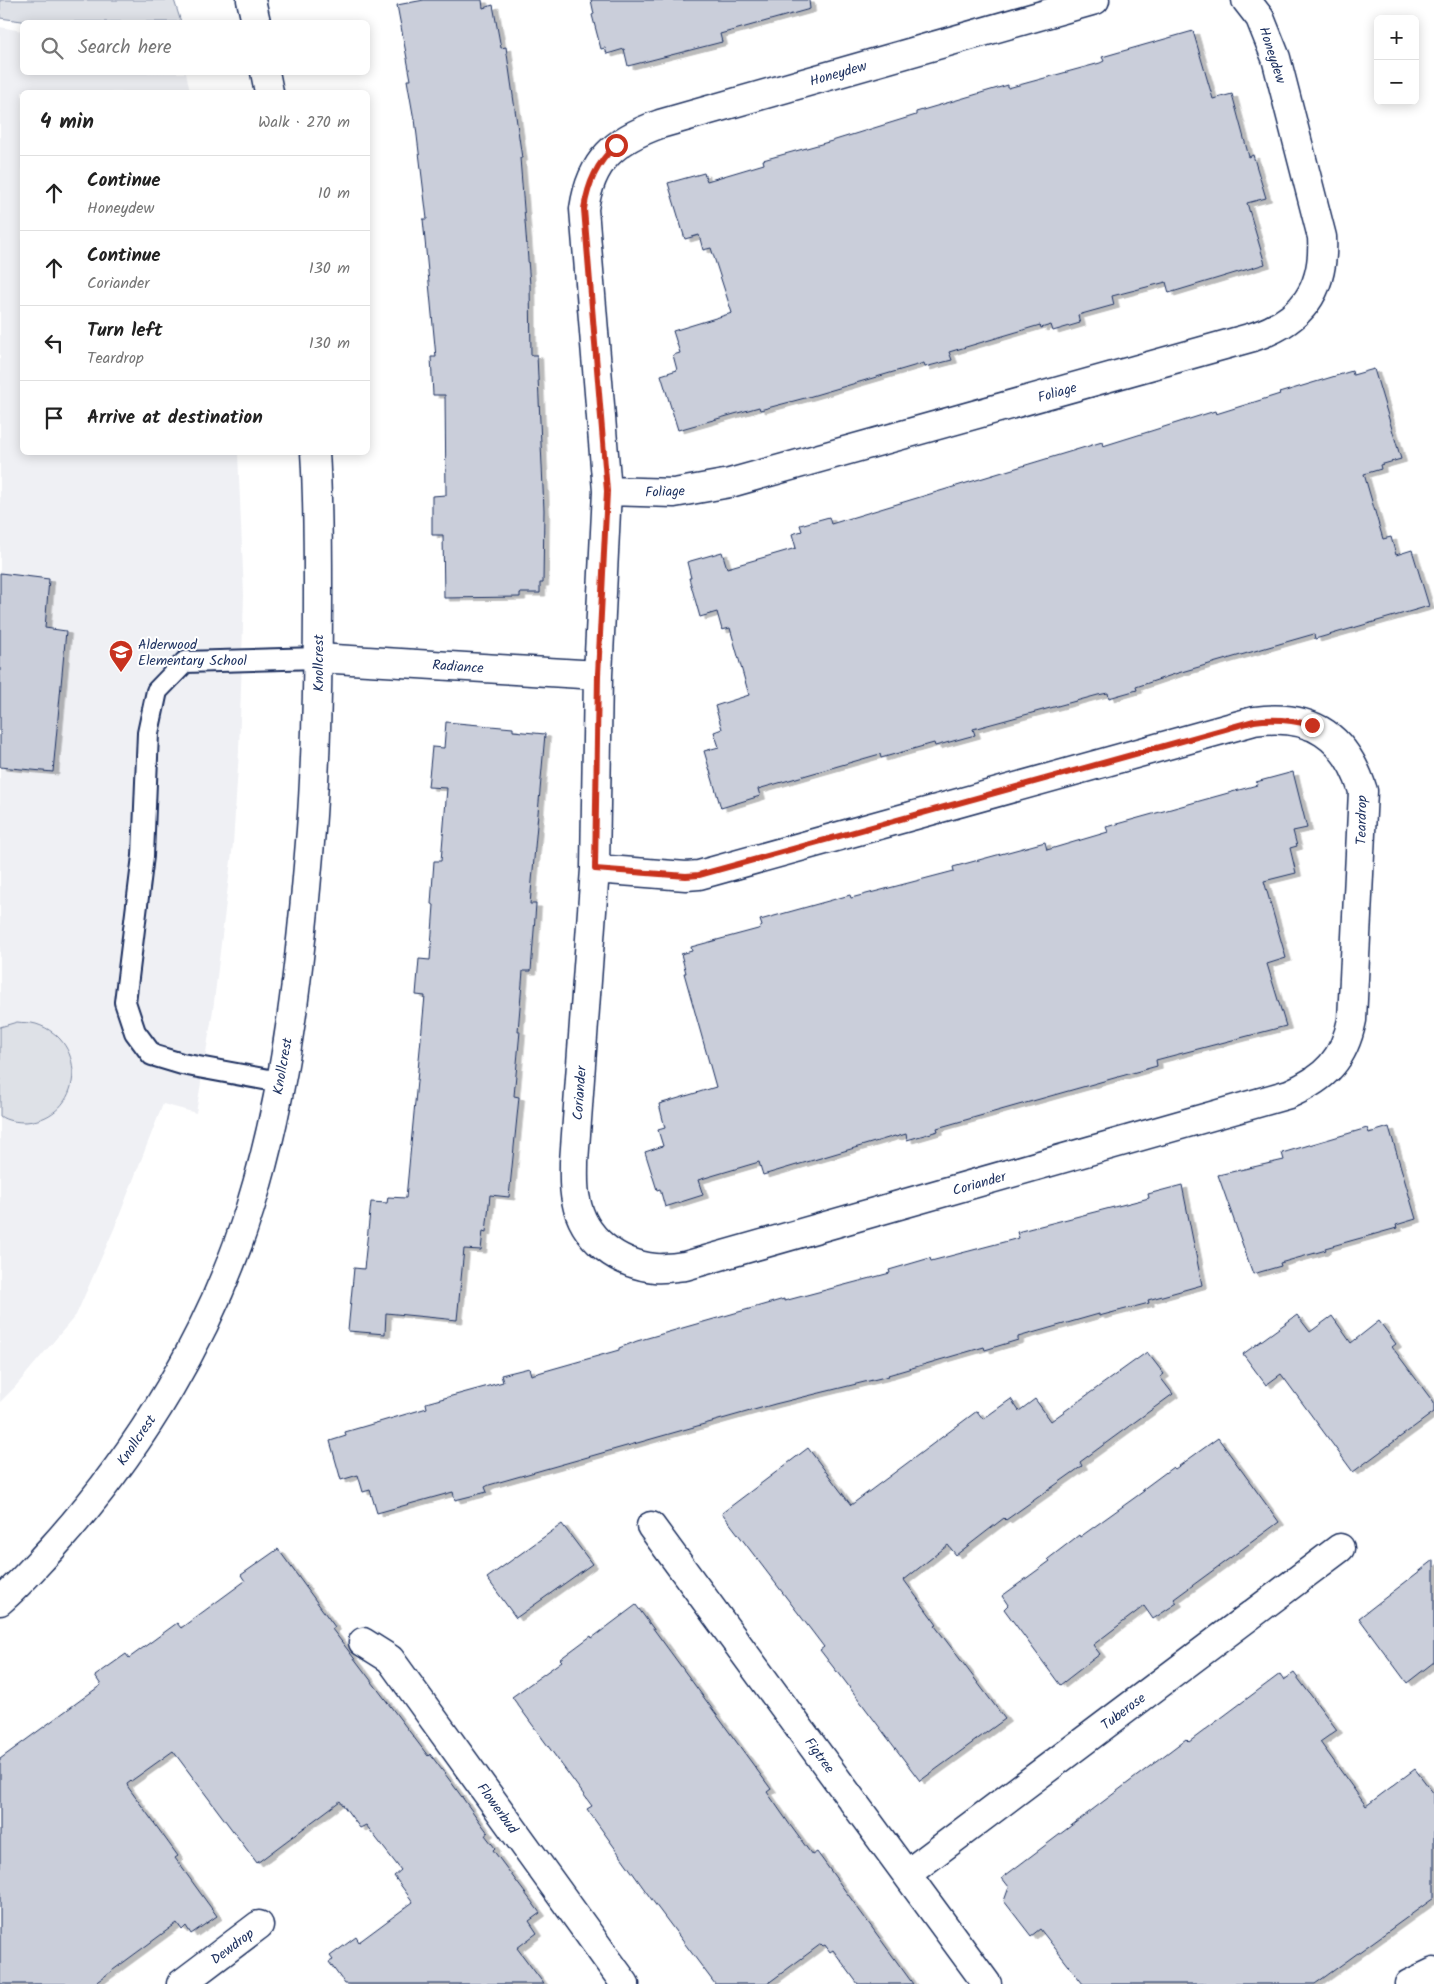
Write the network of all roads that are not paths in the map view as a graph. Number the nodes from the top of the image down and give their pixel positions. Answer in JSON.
{"nodes":[{"id":1,"x":251,"y":0,"type":"edge"},
{"id":2,"x":1095,"y":0,"type":"edge"},
{"id":3,"x":1246,"y":0,"type":"edge"},
{"id":4,"x":256,"y":20,"type":"edge"},
{"id":5,"x":265,"y":75,"type":"edge"},
{"id":6,"x":268,"y":90,"type":"edge"},
{"id":7,"x":1291,"y":115,"type":"joint"},
{"id":8,"x":595,"y":170,"type":"joint"},
{"id":9,"x":314,"y":455,"type":"edge"},
{"id":10,"x":607,"y":491,"type":"junction"},
{"id":11,"x":318,"y":658,"type":"junction"},
{"id":12,"x":598,"y":675,"type":"junction"},
{"id":13,"x":595,"y":869,"type":"junction"},
{"id":14,"x":1330,"y":1068,"type":"joint"},
{"id":15,"x":280,"y":1082,"type":"junction"},
{"id":16,"x":651,"y":1526,"type":"dead end"},
{"id":17,"x":1340,"y":1548,"type":"dead end"},
{"id":18,"x":0,"y":1601,"type":"edge"},
{"id":19,"x":363,"y":1642,"type":"dead end"},
{"id":20,"x":907,"y":1874,"type":"junction"},
{"id":21,"x":259,"y":1926,"type":"dead end"},
{"id":22,"x":1434,"y":1972,"type":"edge"},
{"id":23,"x":181,"y":1984,"type":"edge"},
{"id":24,"x":625,"y":1984,"type":"edge"},
{"id":25,"x":987,"y":1984,"type":"edge"},
{"id":26,"x":1409,"y":1984,"type":"edge"}],
"edges":[{"from":1,"to":4,"type":"street"},
{"from":2,"to":8,"type":"street","name":"Honeydew"},
{"from":3,"to":7,"type":"street","name":"Honeydew"},
{"from":5,"to":6,"type":"street"},
{"from":7,"to":10,"type":"street","name":"Foliage"},
{"from":8,"to":10,"type":"street","name":"Coriander"},
{"from":9,"to":11,"type":"street","name":"Knollcrest"},
{"from":10,"to":12,"type":"street","name":"Coriander"},
{"from":11,"to":12,"type":"street","name":"Radiance"},
{"from":11,"to":15,"type":"street","name":"Knollcrest"},
{"from":11,"to":15,"type":"lane"},
{"from":12,"to":13,"type":"street","name":"Coriander"},
{"from":13,"to":14,"type":"street","name":"Teardrop"},
{"from":13,"to":14,"type":"street","name":"Coriander"},
{"from":15,"to":18,"type":"street","name":"Knollcrest"},
{"from":16,"to":20,"type":"street","name":"Figtree"},
{"from":17,"to":20,"type":"street","name":"Tuberose"},
{"from":19,"to":24,"type":"street","name":"Flowerbud"},
{"from":20,"to":25,"type":"street","name":"Figtree"},
{"from":21,"to":23,"type":"street","name":"Dewdrop"},
{"from":22,"to":26,"type":"street"}]}
